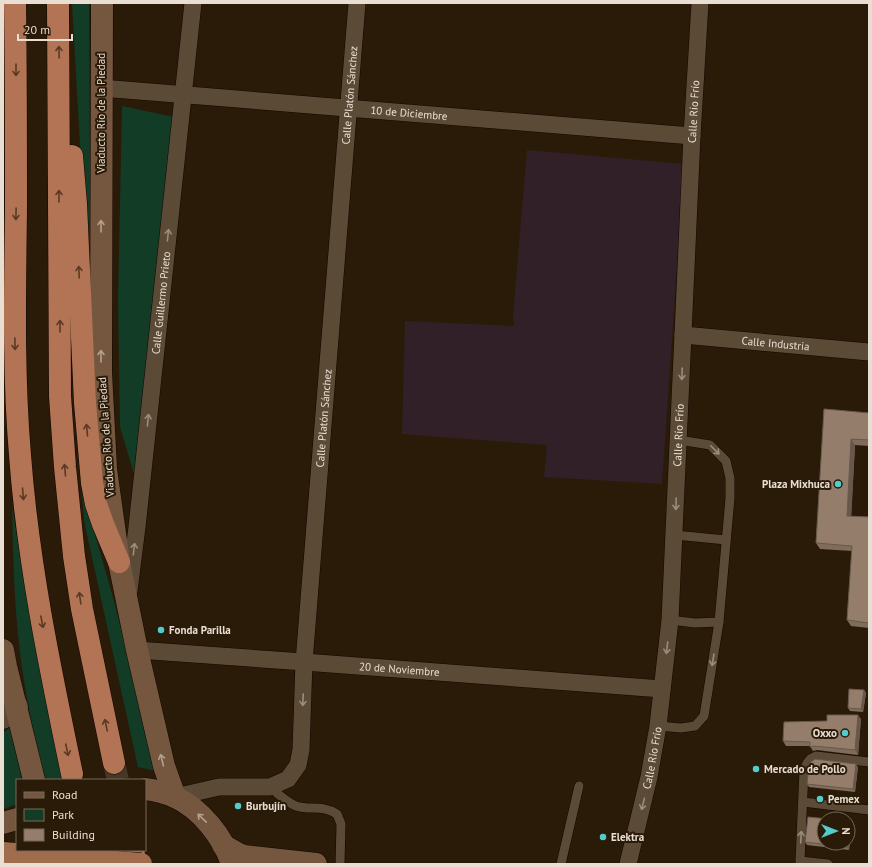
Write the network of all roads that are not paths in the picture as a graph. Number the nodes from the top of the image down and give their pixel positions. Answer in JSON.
{"nodes":[{"id":1,"x":15,"y":3,"type":"edge"},
{"id":2,"x":58,"y":3,"type":"edge"},
{"id":3,"x":102,"y":3,"type":"edge"},
{"id":4,"x":193,"y":3,"type":"edge"},
{"id":5,"x":357,"y":3,"type":"edge"},
{"id":6,"x":700,"y":3,"type":"edge"},
{"id":7,"x":59,"y":77,"type":"junction"},
{"id":8,"x":101,"y":88,"type":"junction"},
{"id":9,"x":182,"y":94,"type":"junction"},
{"id":10,"x":348,"y":108,"type":"junction"},
{"id":11,"x":16,"y":135,"type":"junction"},
{"id":12,"x":692,"y":136,"type":"junction"},
{"id":13,"x":3,"y":196,"type":"edge"},
{"id":14,"x":683,"y":336,"type":"junction"},
{"id":15,"x":869,"y":352,"type":"edge"},
{"id":16,"x":679,"y":440,"type":"junction"},
{"id":17,"x":675,"y":535,"type":"junction"},
{"id":18,"x":726,"y":540,"type":"junction"},
{"id":19,"x":119,"y":562,"type":"junction"},
{"id":20,"x":127,"y":602,"type":"junction"},
{"id":21,"x":670,"y":620,"type":"junction"},
{"id":22,"x":719,"y":622,"type":"junction"},
{"id":23,"x":3,"y":650,"type":"edge"},
{"id":24,"x":137,"y":650,"type":"junction"},
{"id":25,"x":304,"y":662,"type":"junction"},
{"id":26,"x":662,"y":689,"type":"junction"},
{"id":27,"x":10,"y":712,"type":"edge"},
{"id":28,"x":658,"y":726,"type":"junction"},
{"id":29,"x":869,"y":762,"type":"edge"},
{"id":30,"x":114,"y":763,"type":"tunnel mouth"},
{"id":31,"x":72,"y":774,"type":"dead end"},
{"id":32,"x":34,"y":779,"type":"edge"},
{"id":33,"x":270,"y":786,"type":"junction"},
{"id":34,"x":579,"y":786,"type":"dead end"},
{"id":35,"x":146,"y":789,"type":"edge"},
{"id":36,"x":175,"y":797,"type":"junction"},
{"id":37,"x":802,"y":802,"type":"junction"},
{"id":38,"x":869,"y":810,"type":"edge"},
{"id":39,"x":16,"y":819,"type":"edge"},
{"id":40,"x":3,"y":823,"type":"edge"},
{"id":41,"x":26,"y":851,"type":"edge"},
{"id":42,"x":89,"y":851,"type":"edge"},
{"id":43,"x":133,"y":851,"type":"edge"},
{"id":44,"x":3,"y":853,"type":"edge"},
{"id":45,"x":228,"y":855,"type":"edge"},
{"id":46,"x":799,"y":863,"type":"edge"},
{"id":47,"x":22,"y":864,"type":"edge"},
{"id":48,"x":92,"y":864,"type":"edge"},
{"id":49,"x":136,"y":864,"type":"edge"},
{"id":50,"x":141,"y":864,"type":"edge"},
{"id":51,"x":316,"y":864,"type":"edge"},
{"id":52,"x":340,"y":864,"type":"edge"},
{"id":53,"x":561,"y":864,"type":"edge"},
{"id":54,"x":628,"y":864,"type":"edge"},
{"id":55,"x":828,"y":864,"type":"edge"}],
"edges":[{"from":1,"to":11,"type":"highway","one_way":true},
{"from":7,"to":2,"type":"highway","one_way":true},
{"from":3,"to":8,"type":"main road","name":"Viaducto Río de la Piedad"},
{"from":4,"to":9,"type":"street","name":"Calle Guillermo Prieto"},
{"from":5,"to":10,"type":"street","name":"Calle Platón Sánchez"},
{"from":6,"to":12,"type":"street","name":"Calle Río Frío"},
{"from":19,"to":7,"type":"highway","one_way":true},
{"from":30,"to":7,"type":"highway","one_way":true},
{"from":8,"to":9,"type":"street","name":"10 de Diciembre"},
{"from":19,"to":8,"type":"main road","name":"Viaducto Río de la Piedad","one_way":true},
{"from":9,"to":10,"type":"street","name":"10 de Diciembre"},
{"from":20,"to":9,"type":"street","name":"Calle Guillermo Prieto","one_way":true},
{"from":10,"to":12,"type":"street","name":"10 de Diciembre"},
{"from":10,"to":25,"type":"street","name":"Calle Platón Sánchez"},
{"from":11,"to":13,"type":"highway"},
{"from":11,"to":31,"type":"highway","one_way":true},
{"from":12,"to":14,"type":"street","name":"Calle Río Frío"},
{"from":14,"to":15,"type":"street","name":"Calle Industria"},
{"from":14,"to":16,"type":"street","name":"Calle Río Frío","one_way":true},
{"from":16,"to":17,"type":"street","name":"Calle Río Frío","one_way":true},
{"from":16,"to":18,"type":"lane","one_way":true},
{"from":17,"to":18,"type":"lane"},
{"from":17,"to":21,"type":"street","name":"Calle Río Frío"},
{"from":18,"to":22,"type":"lane"},
{"from":19,"to":20,"type":"main road","name":"Viaducto Río de la Piedad"},
{"from":20,"to":24,"type":"main road","name":"Viaducto Río de la Piedad"},
{"from":21,"to":22,"type":"lane"},
{"from":21,"to":26,"type":"street","name":"Calle Río Frío","one_way":true},
{"from":22,"to":28,"type":"lane","one_way":true},
{"from":23,"to":27,"type":"main road"},
{"from":24,"to":25,"type":"street","name":"20 de Noviembre"},
{"from":36,"to":24,"type":"main road","name":"Viaducto Río de la Piedad","one_way":true},
{"from":25,"to":26,"type":"street","name":"20 de Noviembre"},
{"from":25,"to":33,"type":"street","name":"Calle Platón Sánchez","one_way":true},
{"from":26,"to":28,"type":"street","name":"Calle Río Frío"},
{"from":27,"to":32,"type":"main road"},
{"from":28,"to":54,"type":"street","name":"Calle Río Frío","one_way":true},
{"from":29,"to":37,"type":"lane"},
{"from":33,"to":36,"type":"street"},
{"from":33,"to":52,"type":"lane"},
{"from":34,"to":53,"type":"lane"},
{"from":35,"to":36,"type":"main road"},
{"from":45,"to":36,"type":"main road","one_way":true},
{"from":37,"to":38,"type":"lane"},
{"from":46,"to":37,"type":"lane","one_way":true},
{"from":39,"to":40,"type":"main road"},
{"from":41,"to":47,"type":"main road"},
{"from":42,"to":48,"type":"highway"},
{"from":43,"to":49,"type":"highway"},
{"from":44,"to":50,"type":"highway","bridge":true},
{"from":45,"to":51,"type":"main road"},
{"from":46,"to":55,"type":"lane"}]}
